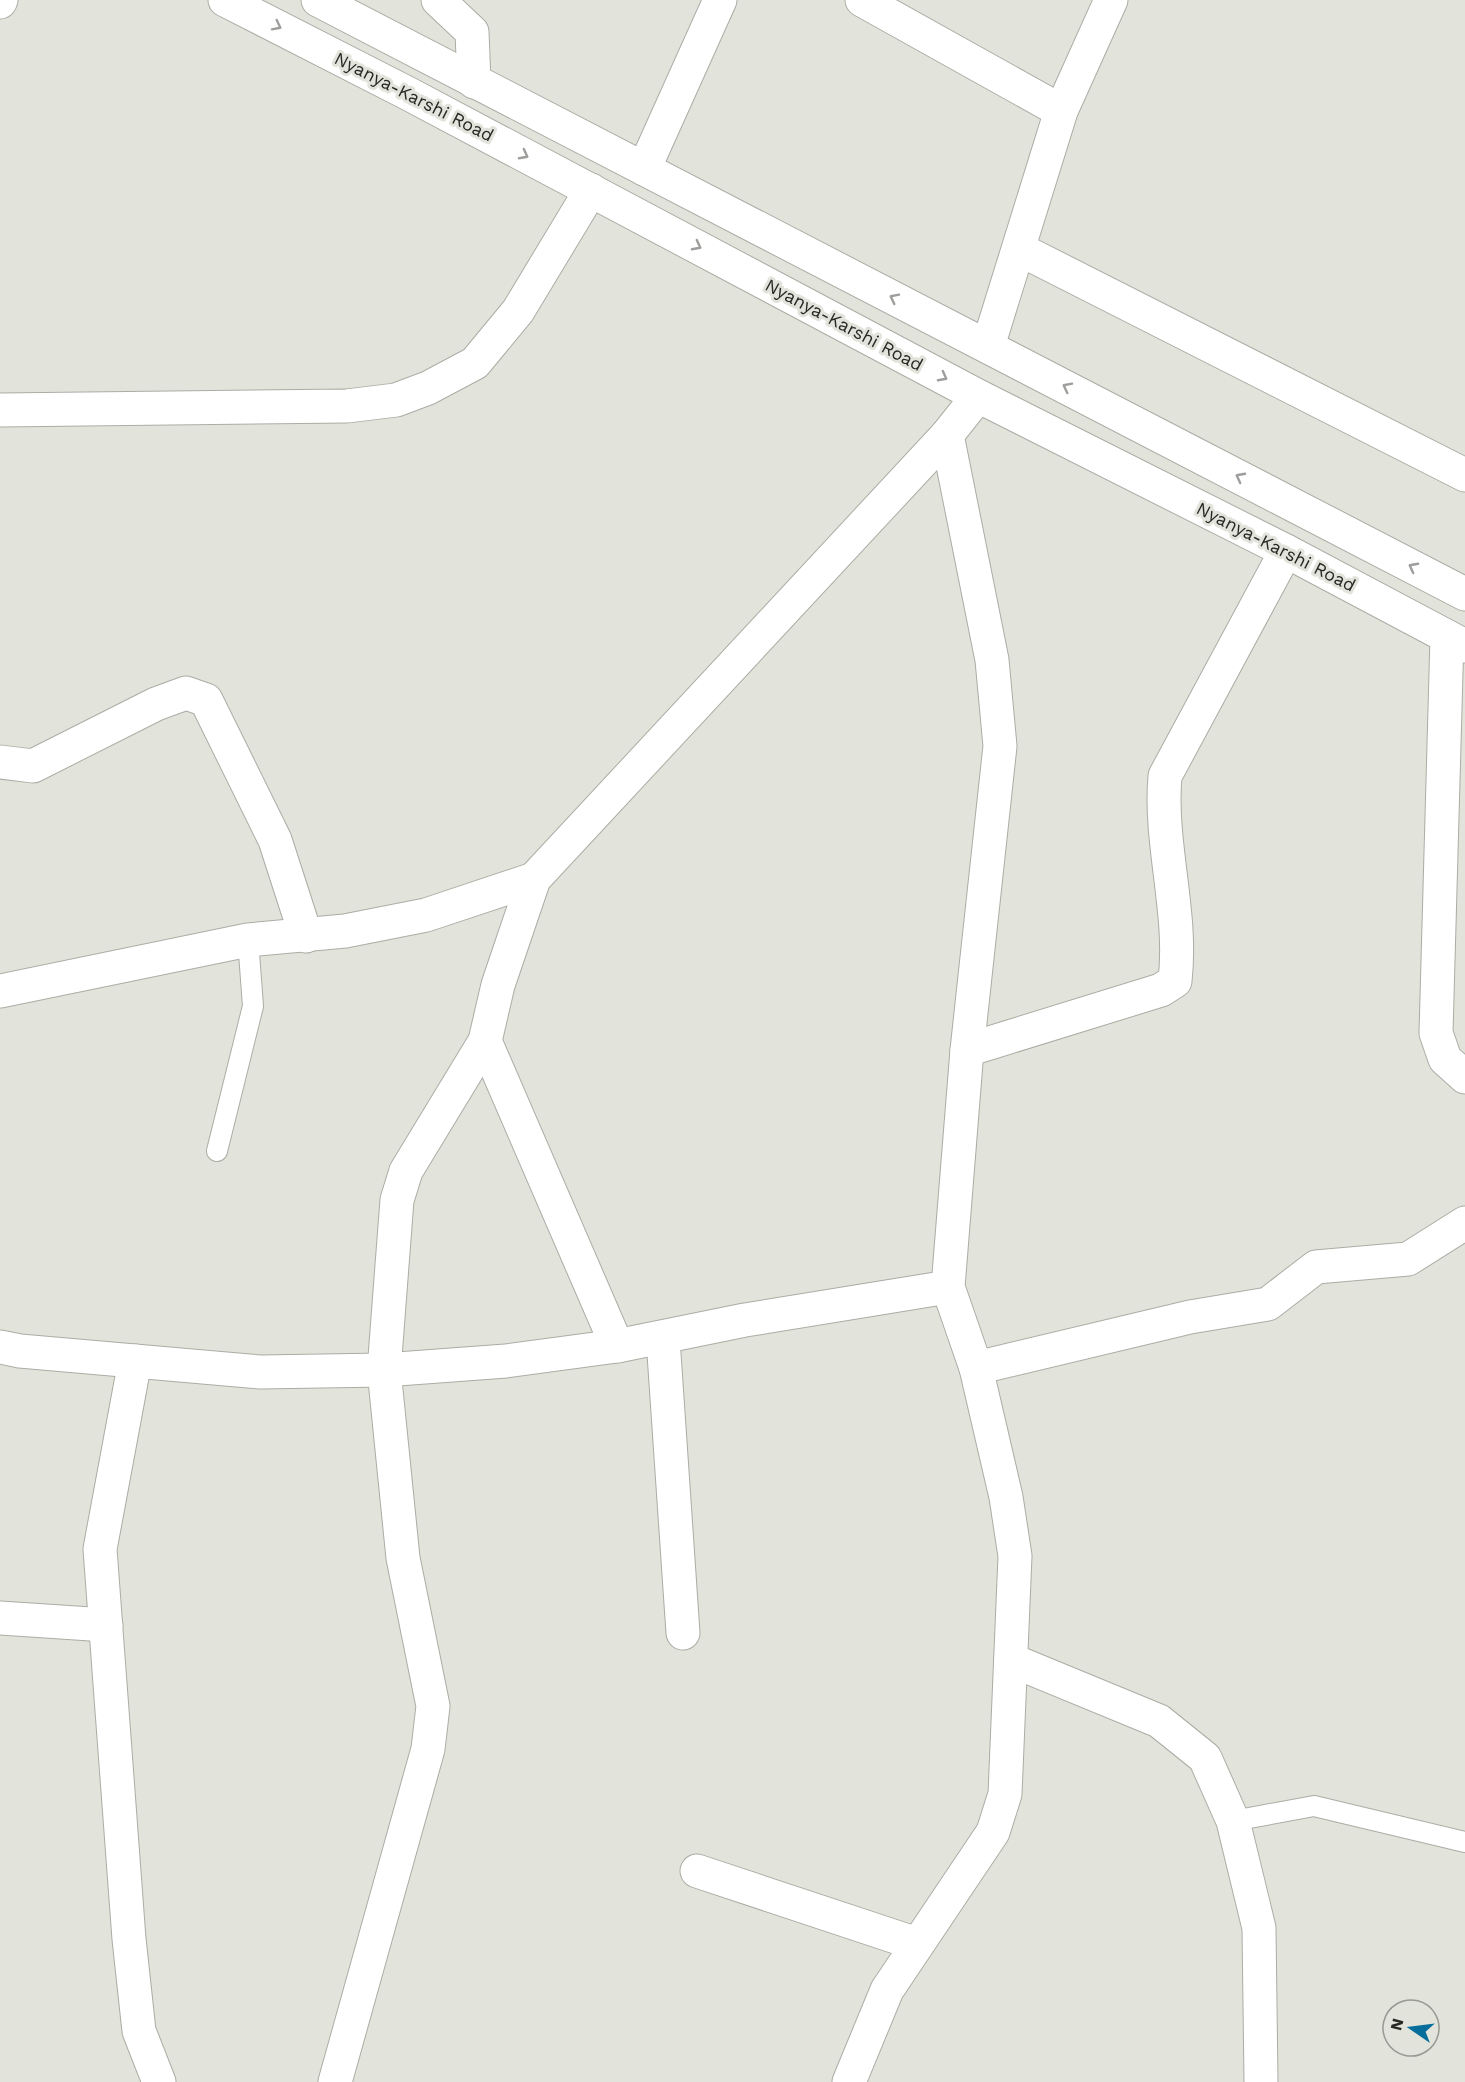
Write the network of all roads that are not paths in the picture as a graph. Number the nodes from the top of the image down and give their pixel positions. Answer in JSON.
{"nodes":[{"id":1,"x":225,"y":0,"type":"edge"},
{"id":2,"x":318,"y":0,"type":"edge"},
{"id":3,"x":438,"y":0,"type":"edge"},
{"id":4,"x":720,"y":0,"type":"edge"},
{"id":5,"x":862,"y":0,"type":"edge"},
{"id":6,"x":1111,"y":0,"type":"edge"},
{"id":7,"x":474,"y":82,"type":"junction"},
{"id":8,"x":1060,"y":111,"type":"junction"},
{"id":9,"x":644,"y":169,"type":"junction"},
{"id":10,"x":591,"y":190,"type":"junction"},
{"id":11,"x":1019,"y":249,"type":"junction"},
{"id":12,"x":988,"y":346,"type":"junction"},
{"id":13,"x":978,"y":396,"type":"junction"},
{"id":14,"x":0,"y":410,"type":"edge"},
{"id":15,"x":946,"y":435,"type":"junction"},
{"id":16,"x":1465,"y":475,"type":"edge"},
{"id":17,"x":1286,"y":551,"type":"junction"},
{"id":18,"x":1465,"y":594,"type":"edge"},
{"id":19,"x":1456,"y":641,"type":"edge"},
{"id":20,"x":0,"y":762,"type":"edge"},
{"id":21,"x":534,"y":879,"type":"junction"},
{"id":22,"x":306,"y":936,"type":"junction"},
{"id":23,"x":248,"y":940,"type":"junction"},
{"id":24,"x":0,"y":992,"type":"edge"},
{"id":25,"x":485,"y":1041,"type":"junction"},
{"id":26,"x":967,"y":1050,"type":"junction"},
{"id":27,"x":1465,"y":1077,"type":"edge"},
{"id":28,"x":217,"y":1151,"type":"dead end"},
{"id":29,"x":1465,"y":1223,"type":"edge"},
{"id":30,"x":948,"y":1287,"type":"junction"},
{"id":31,"x":663,"y":1339,"type":"junction"},
{"id":32,"x":617,"y":1346,"type":"junction"},
{"id":33,"x":0,"y":1347,"type":"edge"},
{"id":34,"x":135,"y":1361,"type":"junction"},
{"id":35,"x":976,"y":1368,"type":"junction"},
{"id":36,"x":384,"y":1370,"type":"junction"},
{"id":37,"x":0,"y":1618,"type":"edge"},
{"id":38,"x":106,"y":1625,"type":"junction"},
{"id":39,"x":683,"y":1633,"type":"dead end"},
{"id":40,"x":1011,"y":1660,"type":"junction"},
{"id":41,"x":1233,"y":1821,"type":"junction"},
{"id":42,"x":1465,"y":1842,"type":"edge"},
{"id":43,"x":697,"y":1871,"type":"dead end"},
{"id":44,"x":917,"y":1944,"type":"junction"},
{"id":45,"x":159,"y":2082,"type":"edge"},
{"id":46,"x":335,"y":2082,"type":"edge"},
{"id":47,"x":849,"y":2082,"type":"edge"},
{"id":48,"x":1262,"y":2082,"type":"edge"}],
"edges":[{"from":1,"to":10,"type":"street","name":"Nyanya-Karshi Road","one_way":true},
{"from":2,"to":7,"type":"street"},
{"from":3,"to":7,"type":"street"},
{"from":4,"to":9,"type":"street"},
{"from":5,"to":8,"type":"street"},
{"from":6,"to":8,"type":"street"},
{"from":7,"to":9,"type":"street"},
{"from":8,"to":11,"type":"street"},
{"from":12,"to":9,"type":"street","one_way":true},
{"from":10,"to":13,"type":"street","name":"Nyanya-Karshi Road","one_way":true},
{"from":10,"to":14,"type":"street"},
{"from":11,"to":12,"type":"street"},
{"from":11,"to":16,"type":"street"},
{"from":18,"to":12,"type":"street","one_way":true},
{"from":13,"to":15,"type":"street"},
{"from":13,"to":17,"type":"street","name":"Nyanya-Karshi Road"},
{"from":15,"to":21,"type":"street"},
{"from":15,"to":26,"type":"street"},
{"from":17,"to":19,"type":"street","name":"Nyanya-Karshi Road"},
{"from":17,"to":26,"type":"street"},
{"from":19,"to":27,"type":"street"},
{"from":20,"to":22,"type":"street"},
{"from":21,"to":22,"type":"street"},
{"from":21,"to":25,"type":"street"},
{"from":22,"to":23,"type":"street"},
{"from":23,"to":24,"type":"street"},
{"from":23,"to":28,"type":"lane"},
{"from":25,"to":32,"type":"street"},
{"from":25,"to":36,"type":"street"},
{"from":26,"to":30,"type":"street"},
{"from":29,"to":35,"type":"street"},
{"from":30,"to":31,"type":"street"},
{"from":30,"to":35,"type":"street"},
{"from":31,"to":32,"type":"street"},
{"from":31,"to":39,"type":"street"},
{"from":32,"to":36,"type":"street"},
{"from":33,"to":34,"type":"street"},
{"from":34,"to":36,"type":"street"},
{"from":34,"to":38,"type":"street"},
{"from":35,"to":40,"type":"street"},
{"from":36,"to":46,"type":"street"},
{"from":37,"to":38,"type":"street"},
{"from":38,"to":45,"type":"street"},
{"from":40,"to":41,"type":"street"},
{"from":40,"to":44,"type":"street"},
{"from":41,"to":42,"type":"lane"},
{"from":41,"to":48,"type":"street"},
{"from":43,"to":44,"type":"street"},
{"from":44,"to":47,"type":"street"}]}
